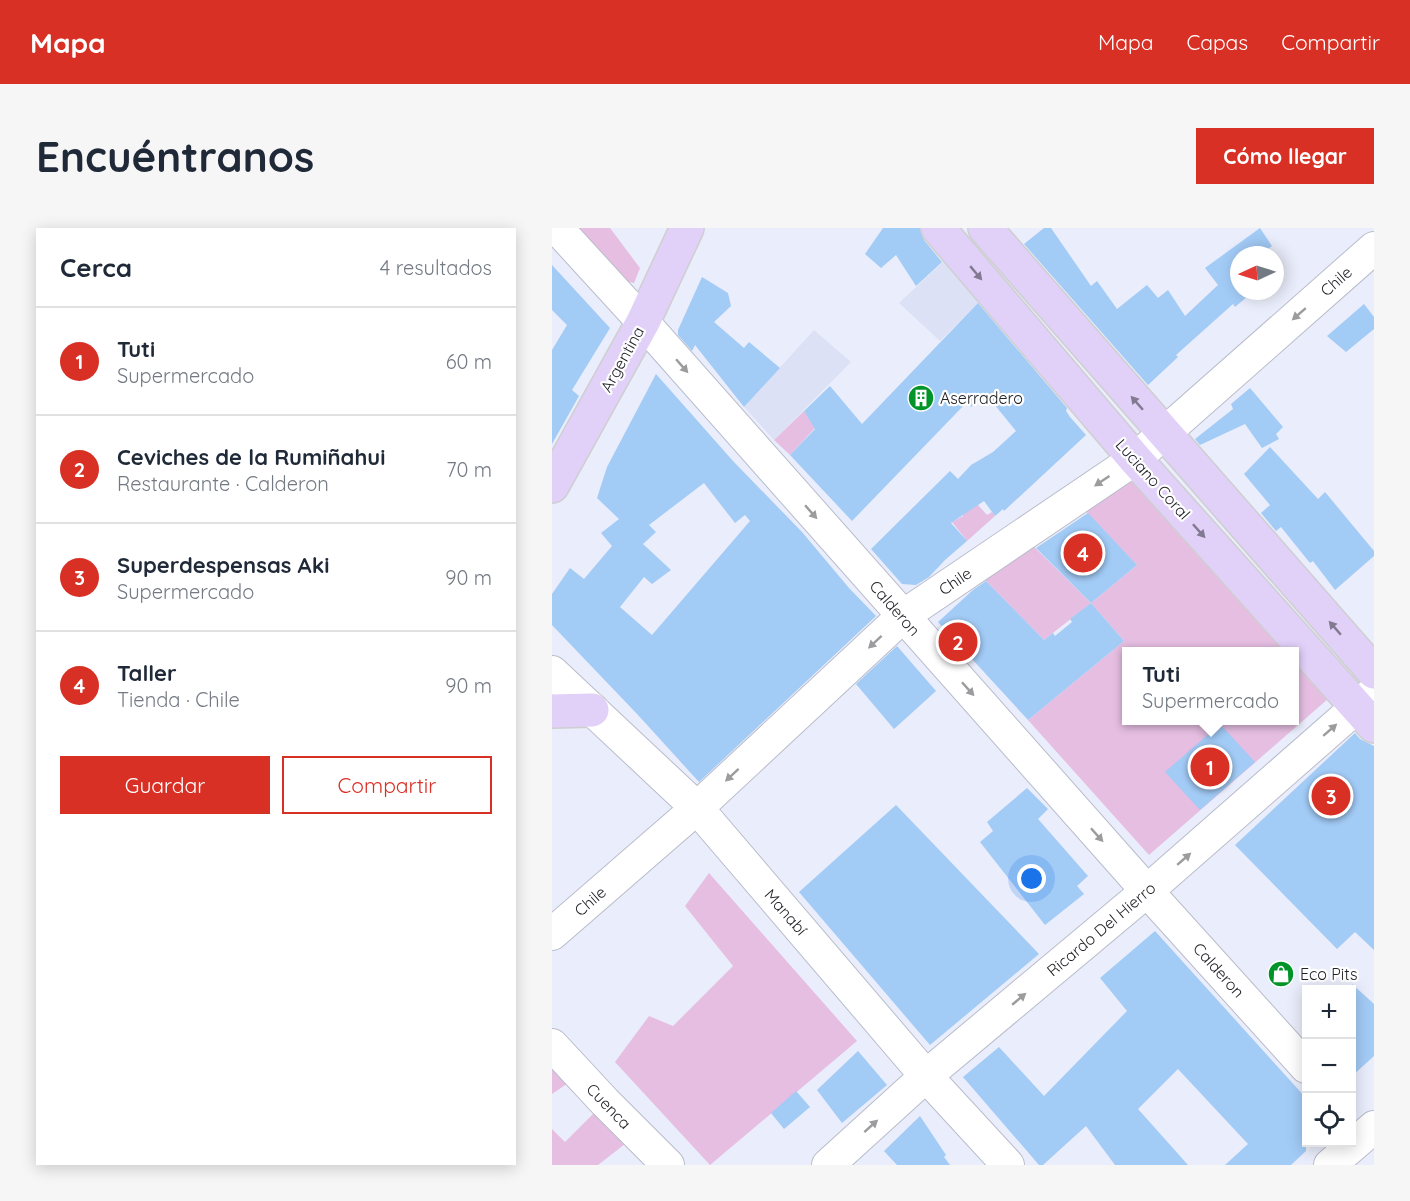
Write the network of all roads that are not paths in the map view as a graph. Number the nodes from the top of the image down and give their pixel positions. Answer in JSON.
{"nodes":[{"id":1,"x":556,"y":228,"type":"edge"},
{"id":2,"x":687,"y":228,"type":"edge"},
{"id":3,"x":938,"y":228,"type":"edge"},
{"id":4,"x":985,"y":228,"type":"edge"},
{"id":5,"x":1374,"y":248,"type":"edge"},
{"id":6,"x":643,"y":322,"type":"junction"},
{"id":7,"x":1164,"y":433,"type":"junction"},
{"id":8,"x":1135,"y":459,"type":"junction"},
{"id":9,"x":552,"y":486,"type":"edge"},
{"id":10,"x":903,"y":616,"type":"junction"},
{"id":11,"x":552,"y":672,"type":"edge"},
{"id":12,"x":1374,"y":672,"type":"edge"},
{"id":13,"x":1368,"y":708,"type":"edge"},
{"id":14,"x":592,"y":710,"type":"junction"},
{"id":15,"x":552,"y":711,"type":"edge"},
{"id":16,"x":697,"y":807,"type":"junction"},
{"id":17,"x":1147,"y":891,"type":"junction"},
{"id":18,"x":552,"y":934,"type":"edge"},
{"id":19,"x":552,"y":1045,"type":"edge"},
{"id":20,"x":1302,"y":1063,"type":"edge"},
{"id":21,"x":926,"y":1076,"type":"junction"},
{"id":22,"x":1366,"y":1130,"type":"edge"},
{"id":23,"x":668,"y":1165,"type":"edge"},
{"id":24,"x":828,"y":1165,"type":"edge"},
{"id":25,"x":1008,"y":1165,"type":"edge"},
{"id":26,"x":1330,"y":1165,"type":"edge"}],
"edges":[{"from":1,"to":6,"type":"street","name":"Calderon"},
{"from":2,"to":6,"type":"main road","name":"Argentina"},
{"from":3,"to":8,"type":"main road","name":"Luciano Coral","one_way":true},
{"from":7,"to":4,"type":"main road","one_way":true},
{"from":5,"to":7,"type":"street","name":"Chile","one_way":true},
{"from":6,"to":9,"type":"main road","name":"Argentina"},
{"from":6,"to":10,"type":"street","name":"Calderon","one_way":true},
{"from":7,"to":8,"type":"street","name":"Chile"},
{"from":12,"to":7,"type":"main road","one_way":true},
{"from":8,"to":10,"type":"street","name":"Chile","one_way":true},
{"from":8,"to":13,"type":"main road","name":"Luciano Coral","one_way":true},
{"from":10,"to":16,"type":"street","name":"Chile","one_way":true},
{"from":10,"to":17,"type":"street","name":"Calderon","one_way":true},
{"from":11,"to":14,"type":"street","name":"Manabí"},
{"from":17,"to":13,"type":"street","name":"Ricardo Del Hierro","one_way":true},
{"from":14,"to":15,"type":"main road"},
{"from":14,"to":16,"type":"street","name":"Manabí"},
{"from":16,"to":18,"type":"street","name":"Chile"},
{"from":16,"to":21,"type":"street","name":"Manabí"},
{"from":17,"to":20,"type":"street","name":"Calderon"},
{"from":21,"to":17,"type":"street","name":"Ricardo Del Hierro","one_way":true},
{"from":19,"to":23,"type":"street","name":"Cuenca"},
{"from":24,"to":21,"type":"street","name":"Ricardo Del Hierro","one_way":true},
{"from":21,"to":25,"type":"street","name":"Manabí"},
{"from":22,"to":26,"type":"street"}]}
